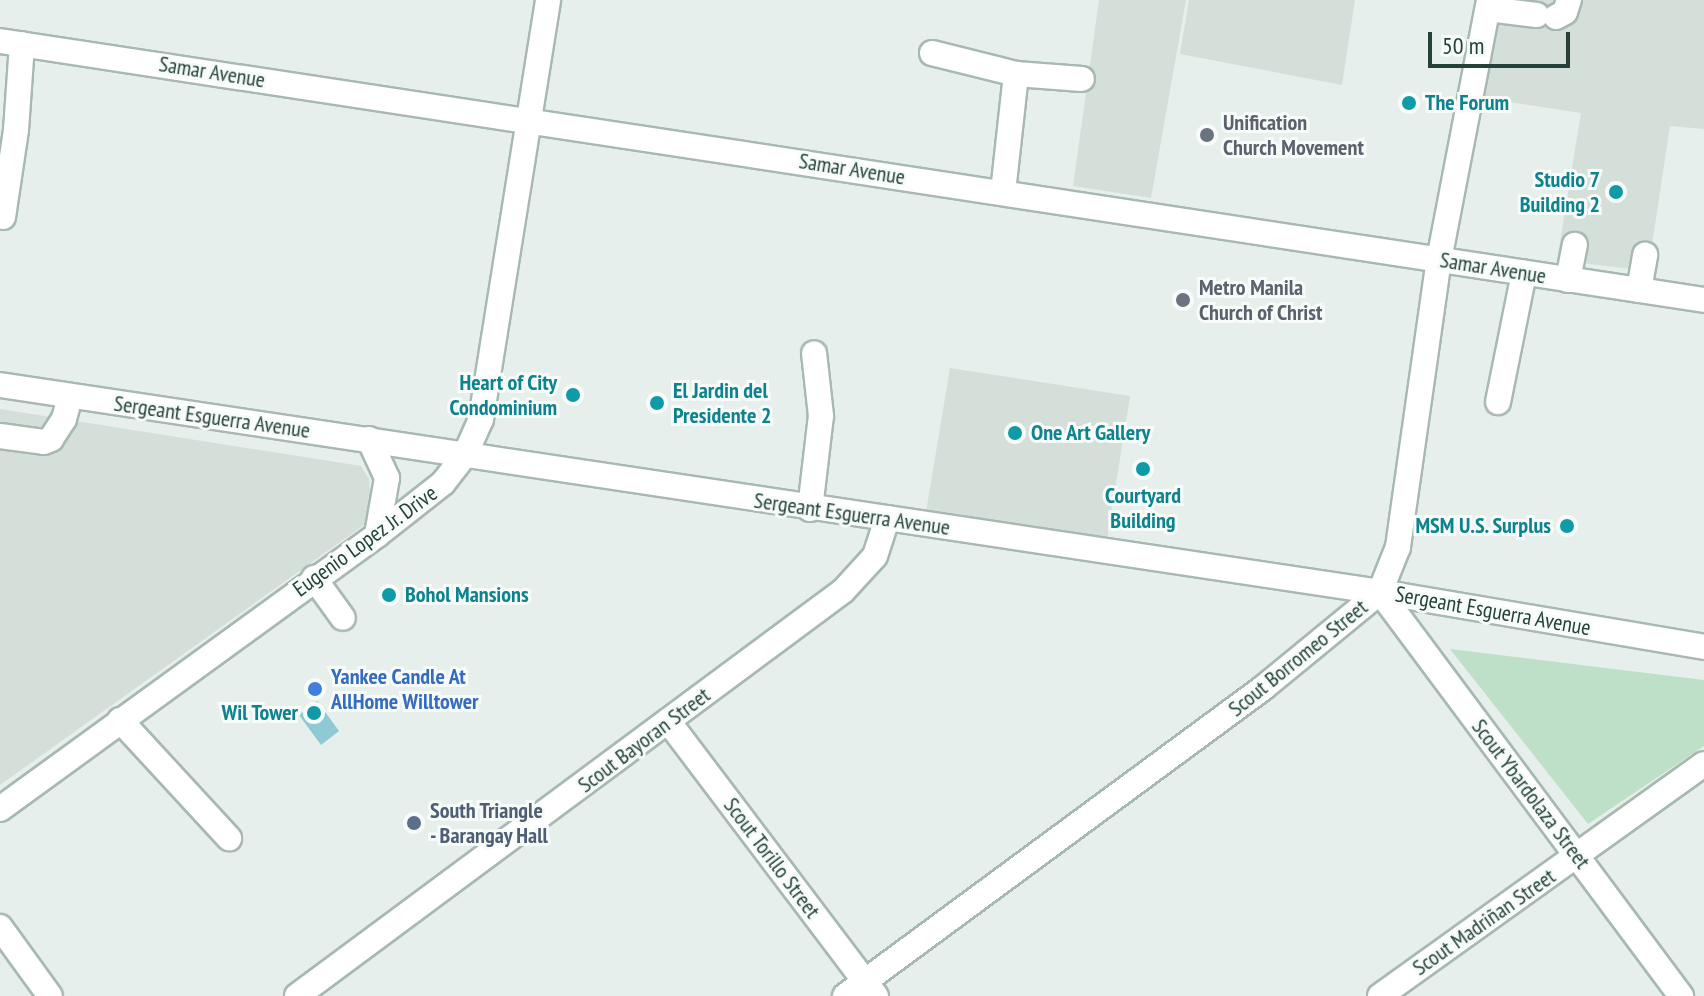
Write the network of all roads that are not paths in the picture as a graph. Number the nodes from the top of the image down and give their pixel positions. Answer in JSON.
{"nodes":[{"id":1,"x":548,"y":0,"type":"edge"},
{"id":2,"x":1489,"y":5,"type":"edge"},
{"id":3,"x":1554,"y":11,"type":"edge"},
{"id":4,"x":11,"y":43,"type":"edge"},
{"id":5,"x":932,"y":53,"type":"dead end"},
{"id":6,"x":1016,"y":74,"type":"junction"},
{"id":7,"x":1082,"y":79,"type":"dead end"},
{"id":8,"x":528,"y":121,"type":"junction"},
{"id":9,"x":1003,"y":192,"type":"junction"},
{"id":10,"x":3,"y":217,"type":"dead end"},
{"id":11,"x":1575,"y":245,"type":"dead end"},
{"id":12,"x":1645,"y":255,"type":"dead end"},
{"id":13,"x":1439,"y":260,"type":"junction"},
{"id":14,"x":1524,"y":273,"type":"junction"},
{"id":15,"x":1568,"y":280,"type":"junction"},
{"id":16,"x":1639,"y":290,"type":"junction"},
{"id":17,"x":1704,"y":300,"type":"edge"},
{"id":18,"x":814,"y":353,"type":"dead end"},
{"id":19,"x":0,"y":385,"type":"edge"},
{"id":20,"x":70,"y":396,"type":"junction"},
{"id":21,"x":1498,"y":402,"type":"dead end"},
{"id":22,"x":0,"y":436,"type":"edge"},
{"id":23,"x":369,"y":439,"type":"junction"},
{"id":24,"x":465,"y":455,"type":"junction"},
{"id":25,"x":810,"y":509,"type":"junction"},
{"id":26,"x":887,"y":518,"type":"junction"},
{"id":27,"x":377,"y":535,"type":"junction"},
{"id":28,"x":314,"y":578,"type":"junction"},
{"id":29,"x":1380,"y":592,"type":"junction"},
{"id":30,"x":343,"y":618,"type":"dead end"},
{"id":31,"x":1704,"y":647,"type":"edge"},
{"id":32,"x":120,"y":720,"type":"junction"},
{"id":33,"x":668,"y":721,"type":"junction"},
{"id":34,"x":1704,"y":764,"type":"edge"},
{"id":35,"x":0,"y":809,"type":"edge"},
{"id":36,"x":229,"y":838,"type":"dead end"},
{"id":37,"x":1577,"y":857,"type":"junction"},
{"id":38,"x":0,"y":927,"type":"edge"},
{"id":39,"x":871,"y":989,"type":"edge"},
{"id":40,"x":50,"y":996,"type":"edge"},
{"id":41,"x":297,"y":996,"type":"edge"},
{"id":42,"x":845,"y":996,"type":"edge"},
{"id":43,"x":1380,"y":996,"type":"edge"},
{"id":44,"x":1681,"y":996,"type":"edge"}],
"edges":[{"from":1,"to":8,"type":"street","name":"Eugenio Lopez Jr. Drive"},
{"from":2,"to":3,"type":"street"},
{"from":2,"to":13,"type":"street","name":"Scout Borromeo Street"},
{"from":4,"to":8,"type":"street","name":"Samar Avenue"},
{"from":4,"to":10,"type":"street"},
{"from":5,"to":6,"type":"street"},
{"from":6,"to":7,"type":"street"},
{"from":6,"to":9,"type":"street"},
{"from":8,"to":9,"type":"street","name":"Samar Avenue"},
{"from":8,"to":24,"type":"street","name":"Eugenio Lopez Jr. Drive"},
{"from":9,"to":13,"type":"street","name":"Samar Avenue"},
{"from":11,"to":15,"type":"street"},
{"from":12,"to":16,"type":"street"},
{"from":13,"to":14,"type":"street","name":"Samar Avenue"},
{"from":13,"to":29,"type":"street","name":"Scout Borromeo Street"},
{"from":14,"to":15,"type":"street","name":"Samar Avenue"},
{"from":14,"to":21,"type":"street"},
{"from":15,"to":16,"type":"street","name":"Samar Avenue"},
{"from":16,"to":17,"type":"street","name":"Samar Avenue"},
{"from":18,"to":25,"type":"street"},
{"from":19,"to":20,"type":"street","name":"Sergeant Esguerra Avenue"},
{"from":20,"to":22,"type":"street"},
{"from":20,"to":23,"type":"street","name":"Sergeant Esguerra Avenue"},
{"from":23,"to":24,"type":"street","name":"Sergeant Esguerra Avenue"},
{"from":23,"to":27,"type":"street"},
{"from":24,"to":25,"type":"street","name":"Sergeant Esguerra Avenue"},
{"from":24,"to":27,"type":"street","name":"Eugenio Lopez Jr. Drive"},
{"from":25,"to":26,"type":"street","name":"Sergeant Esguerra Avenue"},
{"from":26,"to":29,"type":"street","name":"Sergeant Esguerra Avenue"},
{"from":26,"to":33,"type":"street","name":"Scout Bayoran Street"},
{"from":27,"to":28,"type":"street","name":"Eugenio Lopez Jr. Drive"},
{"from":28,"to":30,"type":"street"},
{"from":28,"to":32,"type":"street","name":"Eugenio Lopez Jr. Drive"},
{"from":29,"to":31,"type":"street","name":"Sergeant Esguerra Avenue"},
{"from":29,"to":37,"type":"street","name":"Scout Ybardolaza Street"},
{"from":29,"to":39,"type":"street","name":"Scout Borromeo Street"},
{"from":32,"to":35,"type":"street","name":"Eugenio Lopez Jr. Drive"},
{"from":32,"to":36,"type":"street"},
{"from":33,"to":39,"type":"street","name":"Scout Torillo Street"},
{"from":33,"to":41,"type":"street","name":"Scout Bayoran Street"},
{"from":34,"to":37,"type":"street","name":"Scout Madriñan Street"},
{"from":37,"to":43,"type":"street","name":"Scout Madriñan Street"},
{"from":37,"to":44,"type":"street","name":"Scout Ybardolaza Street"},
{"from":38,"to":40,"type":"street"},
{"from":39,"to":42,"type":"street","name":"Scout Borromeo Street"}]}
